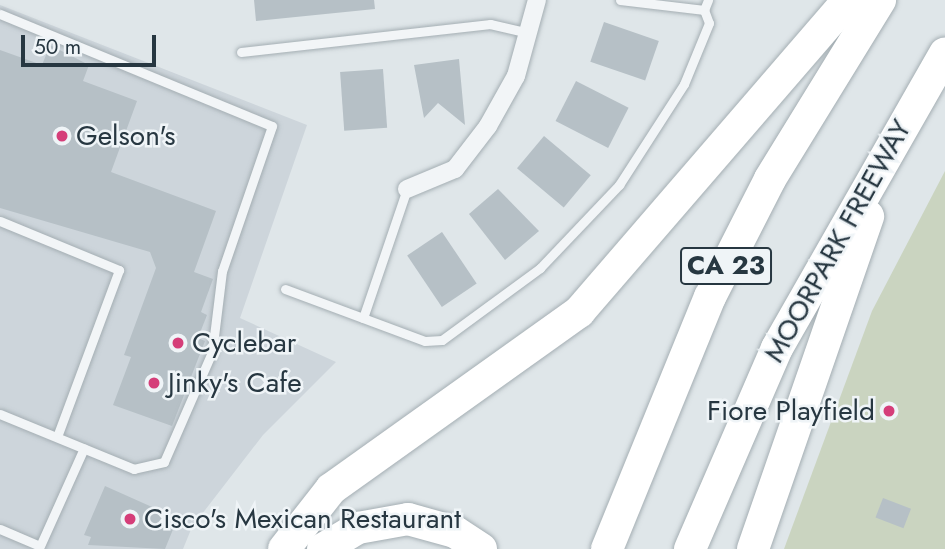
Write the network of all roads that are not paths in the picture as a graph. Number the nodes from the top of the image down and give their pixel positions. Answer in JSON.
{"nodes":[{"id":1,"x":537,"y":0,"type":"edge"},
{"id":2,"x":620,"y":0,"type":"edge"},
{"id":3,"x":848,"y":0,"type":"edge"},
{"id":4,"x":880,"y":0,"type":"edge"},
{"id":5,"x":706,"y":5,"type":"edge"},
{"id":6,"x":0,"y":14,"type":"edge"},
{"id":7,"x":530,"y":33,"type":"junction"},
{"id":8,"x":241,"y":52,"type":"dead end"},
{"id":9,"x":945,"y":54,"type":"edge"},
{"id":10,"x":904,"y":120,"type":"junction"},
{"id":11,"x":407,"y":188,"type":"joint"},
{"id":12,"x":0,"y":221,"type":"edge"},
{"id":13,"x":285,"y":289,"type":"dead end"},
{"id":14,"x":362,"y":318,"type":"junction"},
{"id":15,"x":0,"y":414,"type":"edge"},
{"id":16,"x":57,"y":437,"type":"junction"},
{"id":17,"x":84,"y":448,"type":"junction"},
{"id":18,"x":0,"y":529,"type":"edge"},
{"id":19,"x":284,"y":549,"type":"edge"},
{"id":20,"x":323,"y":549,"type":"edge"},
{"id":21,"x":481,"y":549,"type":"edge"},
{"id":22,"x":607,"y":549,"type":"edge"},
{"id":23,"x":690,"y":549,"type":"edge"},
{"id":24,"x":753,"y":549,"type":"edge"}],
"edges":[{"from":1,"to":7,"type":"street"},
{"from":2,"to":5,"type":"lane"},
{"from":3,"to":19,"type":"highway"},
{"from":4,"to":22,"type":"highway","number":"CA 23"},
{"from":5,"to":14,"type":"lane"},
{"from":6,"to":17,"type":"lane"},
{"from":7,"to":8,"type":"lane"},
{"from":7,"to":11,"type":"street"},
{"from":9,"to":10,"type":"highway","name":"MOORPARK FREEWAY","number":"CA 23"},
{"from":10,"to":23,"type":"highway","name":"MOORPARK FREEWAY","number":"CA 23"},
{"from":10,"to":24,"type":"highway"},
{"from":11,"to":14,"type":"lane"},
{"from":12,"to":16,"type":"lane"},
{"from":13,"to":14,"type":"lane"},
{"from":15,"to":16,"type":"lane"},
{"from":16,"to":17,"type":"lane"},
{"from":17,"to":18,"type":"lane"},
{"from":20,"to":21,"type":"highway"}]}
